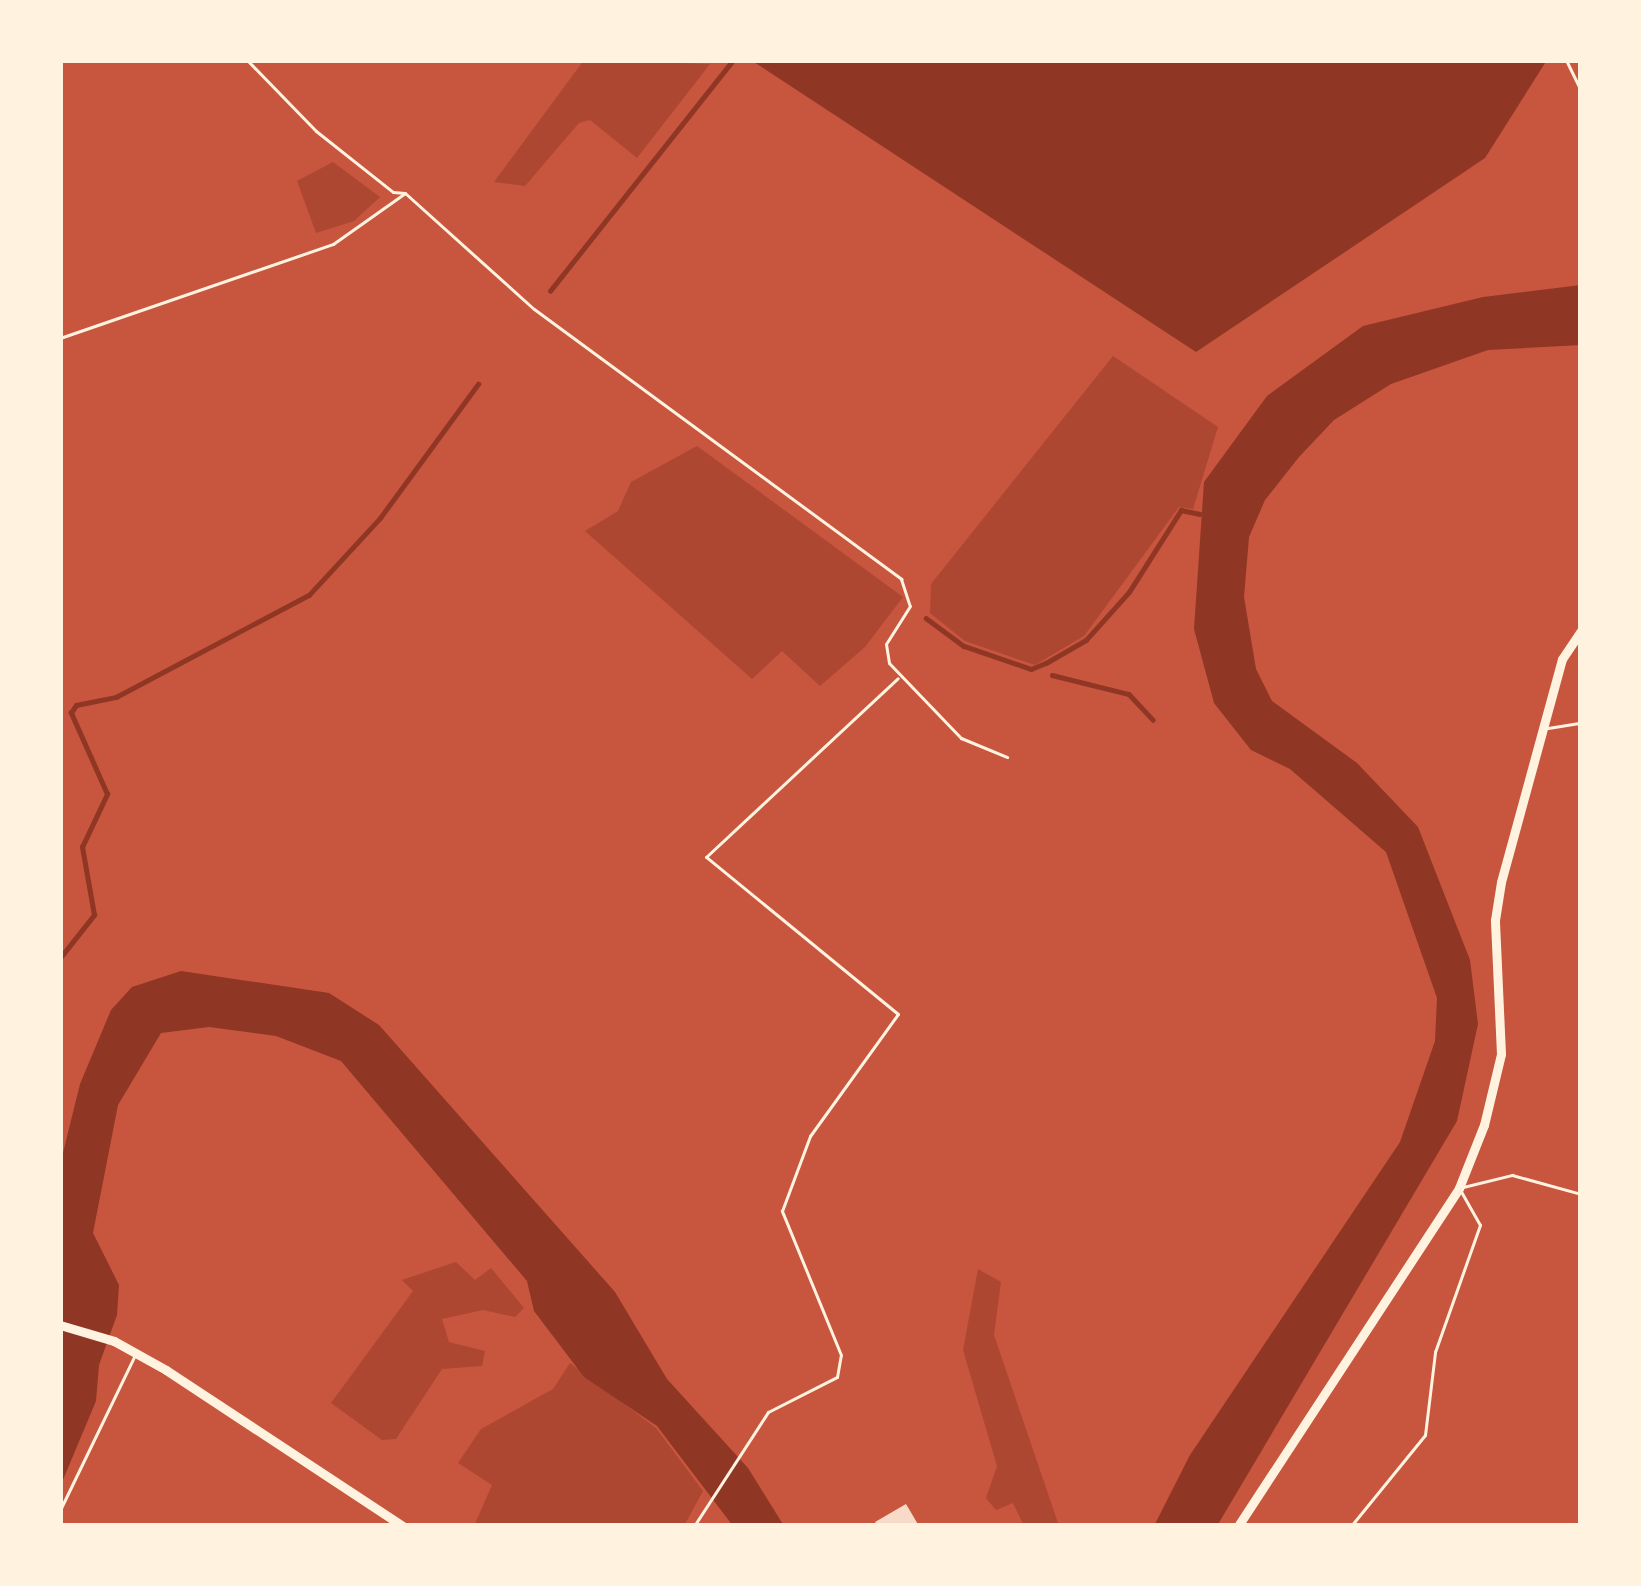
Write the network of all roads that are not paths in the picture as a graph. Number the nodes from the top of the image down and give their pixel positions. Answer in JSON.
{"nodes":[{"id":1,"x":247,"y":60,"type":"edge"},
{"id":2,"x":1566,"y":60,"type":"edge"},
{"id":3,"x":1581,"y":91,"type":"edge"},
{"id":4,"x":405,"y":193,"type":"junction"},
{"id":5,"x":60,"y":338,"type":"edge"},
{"id":6,"x":1581,"y":631,"type":"edge"},
{"id":7,"x":898,"y":677,"type":"junction"},
{"id":8,"x":1581,"y":723,"type":"edge"},
{"id":9,"x":1544,"y":727,"type":"junction"},
{"id":10,"x":1006,"y":757,"type":"dead end"},
{"id":11,"x":1459,"y":1188,"type":"junction"},
{"id":12,"x":1581,"y":1194,"type":"edge"},
{"id":13,"x":60,"y":1325,"type":"edge"},
{"id":14,"x":136,"y":1353,"type":"junction"},
{"id":15,"x":60,"y":1510,"type":"edge"},
{"id":16,"x":403,"y":1526,"type":"edge"},
{"id":17,"x":694,"y":1526,"type":"edge"},
{"id":18,"x":1238,"y":1526,"type":"edge"},
{"id":19,"x":1351,"y":1526,"type":"edge"}],
"edges":[{"from":1,"to":4,"type":"lane"},
{"from":2,"to":3,"type":"lane"},
{"from":4,"to":5,"type":"lane"},
{"from":4,"to":7,"type":"lane"},
{"from":6,"to":9,"type":"street"},
{"from":7,"to":10,"type":"lane"},
{"from":7,"to":17,"type":"lane"},
{"from":8,"to":9,"type":"lane"},
{"from":9,"to":11,"type":"street"},
{"from":11,"to":12,"type":"lane"},
{"from":11,"to":18,"type":"street"},
{"from":11,"to":19,"type":"lane"},
{"from":13,"to":14,"type":"street"},
{"from":14,"to":15,"type":"lane"},
{"from":14,"to":16,"type":"street"}]}
